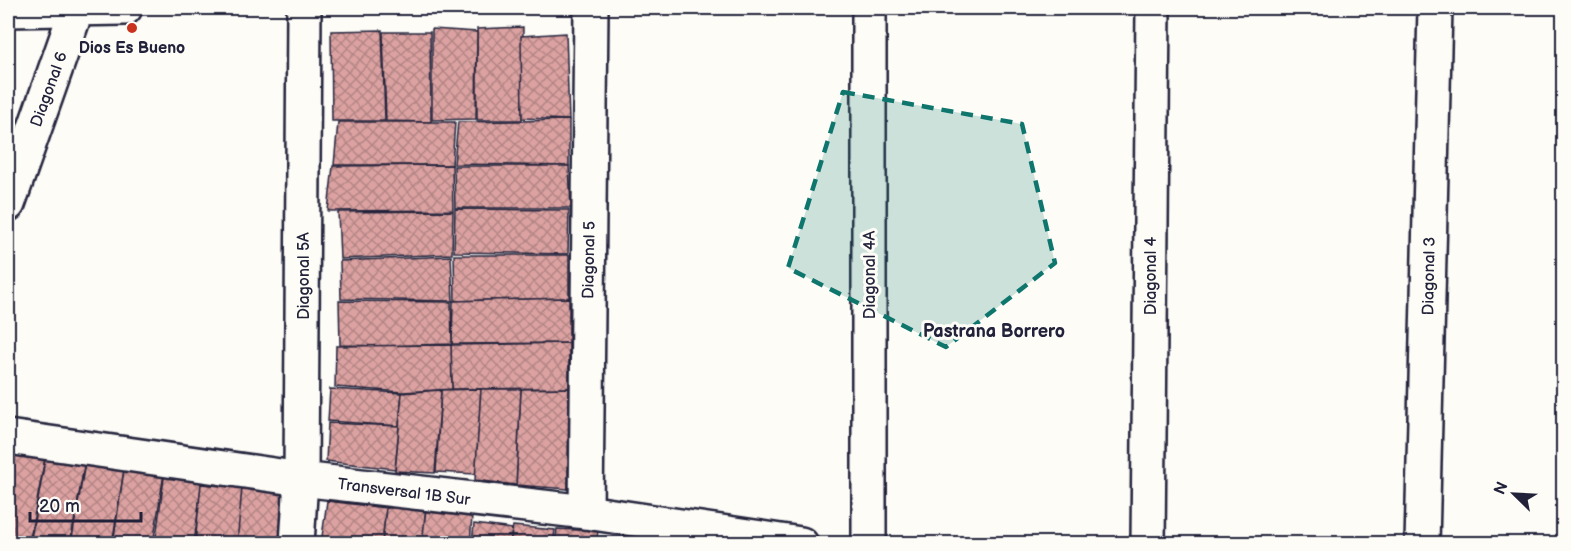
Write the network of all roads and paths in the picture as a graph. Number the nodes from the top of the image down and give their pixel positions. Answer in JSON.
{"nodes":[{"id":1,"x":77,"y":8,"type":"edge"},
{"id":2,"x":125,"y":8,"type":"edge"},
{"id":3,"x":304,"y":8,"type":"edge"},
{"id":4,"x":591,"y":8,"type":"edge"},
{"id":5,"x":869,"y":8,"type":"edge"},
{"id":6,"x":1153,"y":8,"type":"edge"},
{"id":7,"x":1434,"y":8,"type":"edge"},
{"id":8,"x":8,"y":10,"type":"edge"},
{"id":9,"x":8,"y":204,"type":"edge"},
{"id":10,"x":8,"y":437,"type":"edge"},
{"id":11,"x":301,"y":479,"type":"junction"},
{"id":12,"x":586,"y":512,"type":"junction"},
{"id":13,"x":297,"y":543,"type":"edge"},
{"id":14,"x":801,"y":543,"type":"edge"},
{"id":15,"x":869,"y":543,"type":"edge"},
{"id":16,"x":1148,"y":543,"type":"edge"},
{"id":17,"x":1422,"y":543,"type":"edge"}],
"edges":[{"from":1,"to":2,"type":"street"},
{"from":1,"to":8,"type":"street"},
{"from":1,"to":9,"type":"street","name":"Diagonal 6"},
{"from":3,"to":11,"type":"street","name":"Diagonal 5A"},
{"from":4,"to":12,"type":"street","name":"Diagonal 5"},
{"from":5,"to":15,"type":"street","name":"Diagonal 4A"},
{"from":6,"to":16,"type":"street","name":"Diagonal 4"},
{"from":7,"to":17,"type":"street","name":"Diagonal 3"},
{"from":10,"to":11,"type":"street","name":"Transversal 1B Sur"},
{"from":11,"to":12,"type":"street","name":"Transversal 1B Sur"},
{"from":11,"to":13,"type":"street","name":"Diagonal 5A"},
{"from":12,"to":14,"type":"street","name":"Transversal 1B Sur"}]}
